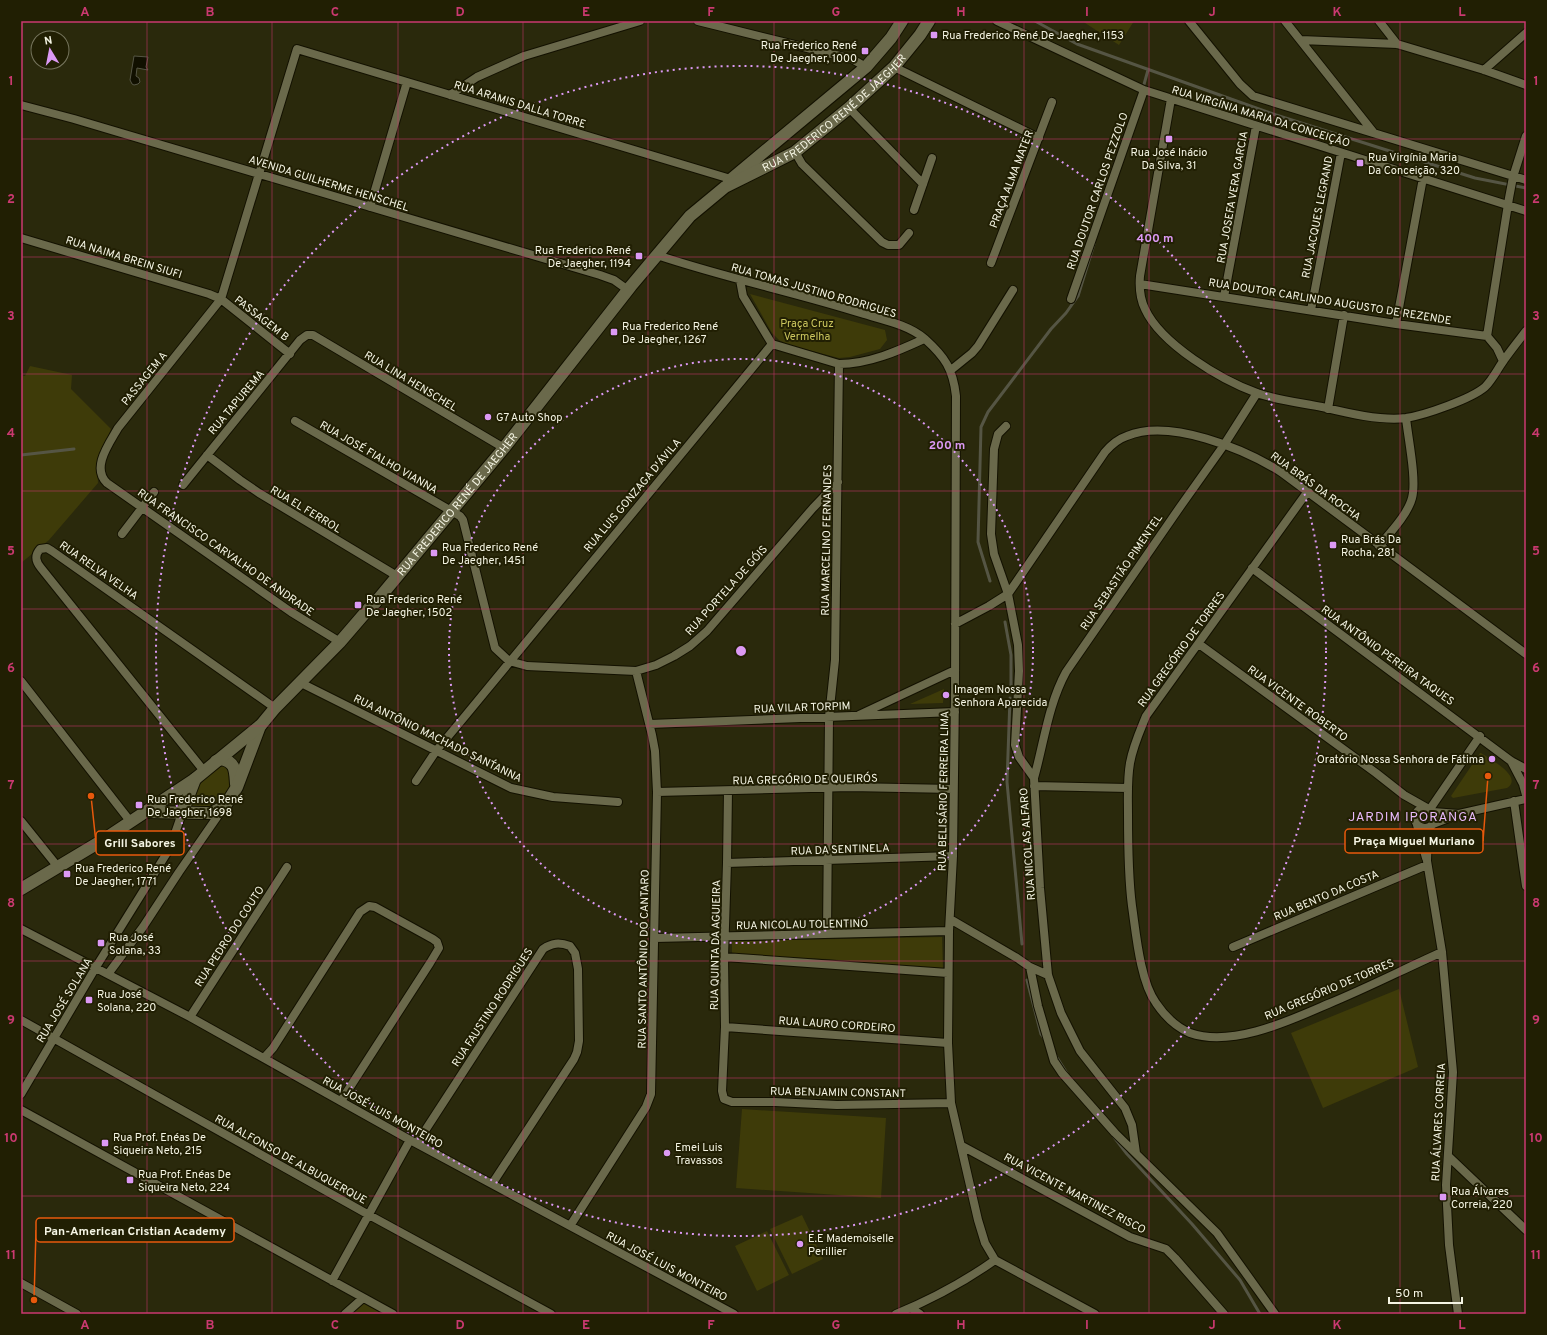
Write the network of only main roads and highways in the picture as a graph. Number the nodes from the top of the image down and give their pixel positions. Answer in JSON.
{"nodes":[{"id":1,"x":902,"y":21,"type":"edge"},
{"id":2,"x":929,"y":21,"type":"edge"},
{"id":3,"x":790,"y":131,"type":"junction"},
{"id":4,"x":795,"y":152,"type":"junction"},
{"id":5,"x":731,"y":182,"type":"junction"},
{"id":6,"x":261,"y":725,"type":"junction"},
{"id":7,"x":216,"y":761,"type":"junction"},
{"id":8,"x":199,"y":775,"type":"junction"},
{"id":9,"x":237,"y":787,"type":"junction"},
{"id":10,"x":146,"y":812,"type":"junction"},
{"id":11,"x":182,"y":813,"type":"junction"},
{"id":12,"x":21,"y":889,"type":"edge"}],
"edges":[{"from":1,"to":3,"type":"main road","name":"RUA FREDERICO RENÉ DE JAEGHER"},
{"from":2,"to":4,"type":"main road","name":"RUA FREDERICO RENÉ DE JAEGHER"},
{"from":3,"to":4,"type":"main road"},
{"from":3,"to":5,"type":"main road","name":"RUA FREDERICO RENÉ DE JAEGHER"},
{"from":4,"to":5,"type":"main road","name":"RUA FREDERICO RENÉ DE JAEGHER"},
{"from":5,"to":6,"type":"main road","name":"RUA FREDERICO RENÉ DE JAEGHER"},
{"from":6,"to":7,"type":"main road","name":"RUA FREDERICO RENÉ DE JAEGHER"},
{"from":6,"to":9,"type":"main road","name":"RUA FREDERICO RENÉ DE JAEGHER"},
{"from":7,"to":8,"type":"main road","name":"RUA FREDERICO RENÉ DE JAEGHER"},
{"from":7,"to":9,"type":"main road"},
{"from":8,"to":10,"type":"main road","name":"RUA FREDERICO RENÉ DE JAEGHER"},
{"from":8,"to":11,"type":"main road"},
{"from":9,"to":11,"type":"main road","name":"RUA FREDERICO RENÉ DE JAEGHER"},
{"from":10,"to":11,"type":"main road"},
{"from":10,"to":12,"type":"main road","name":"RUA FREDERICO RENÉ DE JAEGHER"}]}
